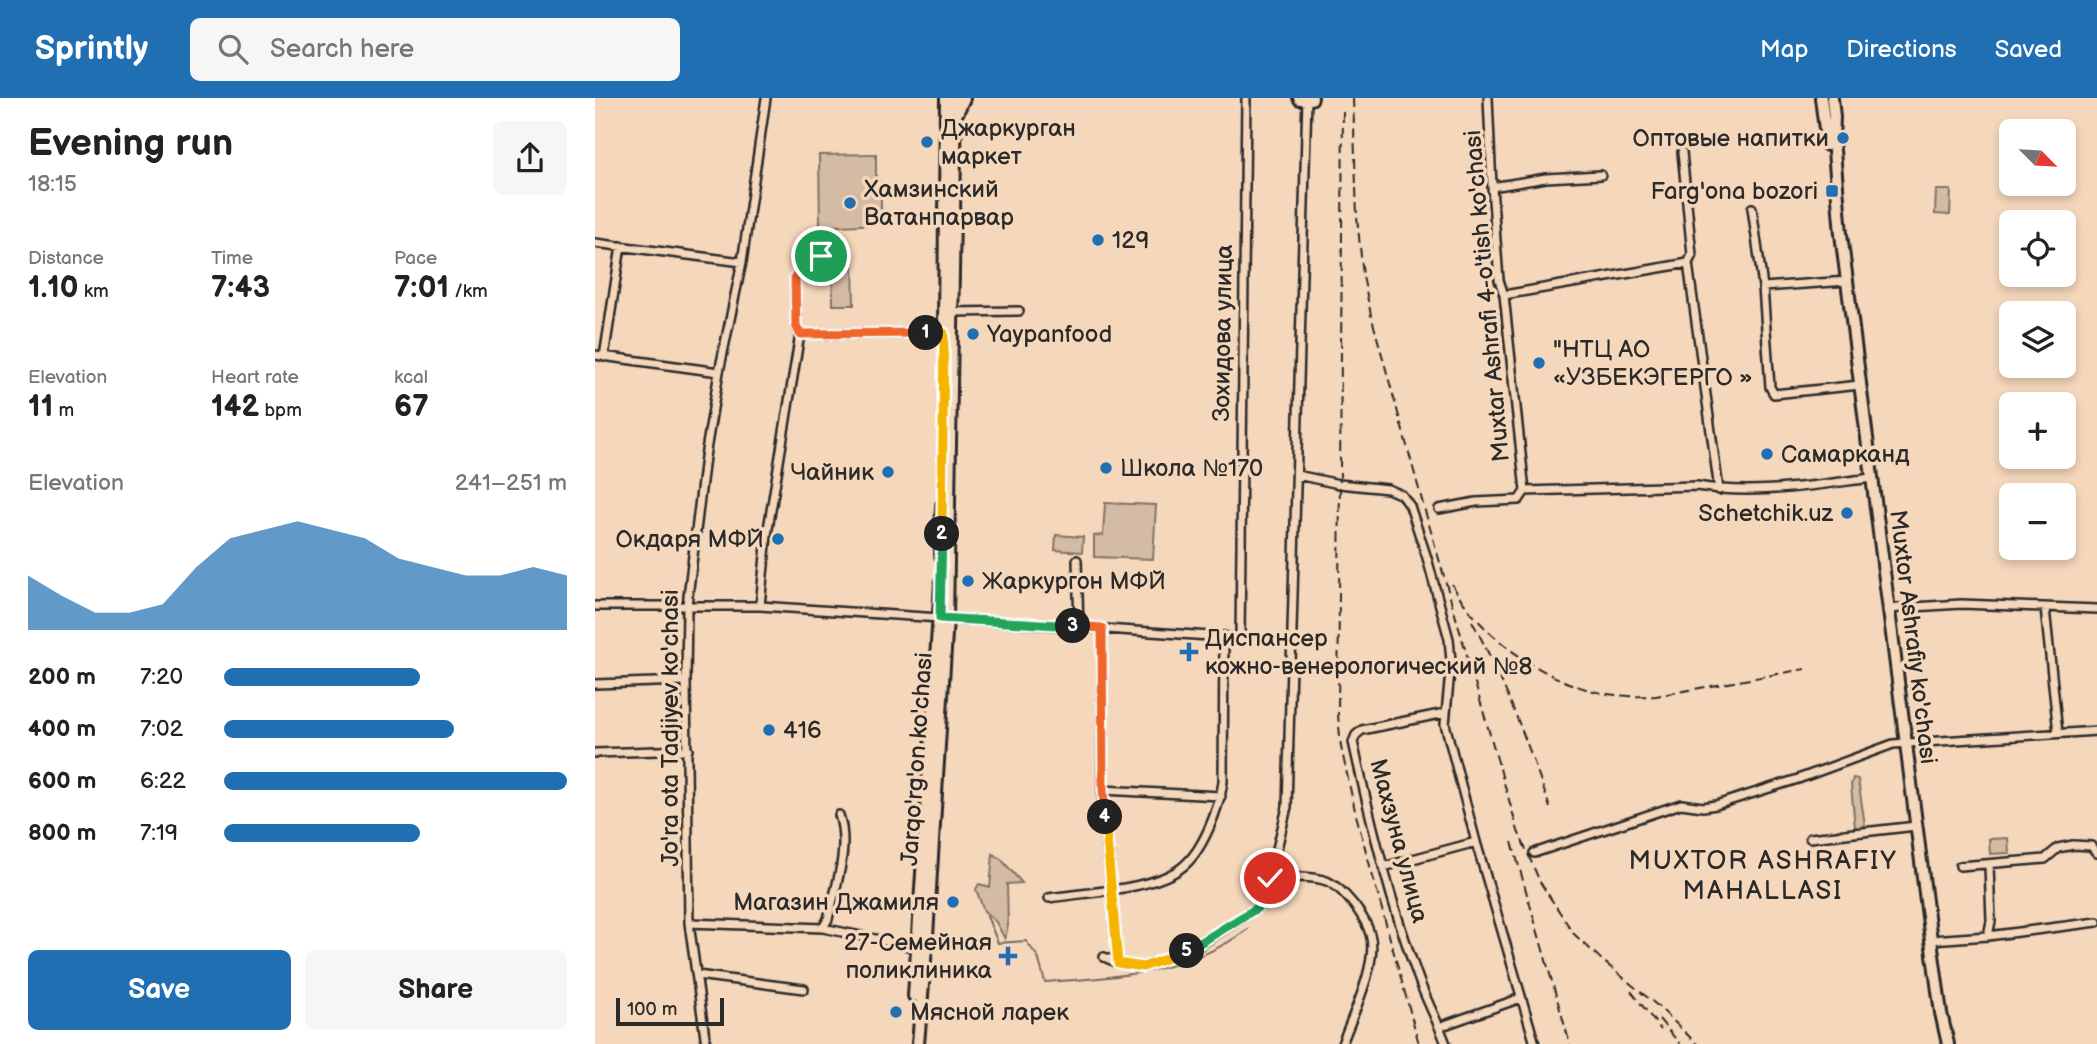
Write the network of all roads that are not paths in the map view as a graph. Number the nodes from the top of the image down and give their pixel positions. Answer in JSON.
{"nodes":[{"id":1,"x":767,"y":98,"type":"edge"},
{"id":2,"x":946,"y":98,"type":"edge"},
{"id":3,"x":956,"y":98,"type":"edge"},
{"id":4,"x":963,"y":98,"type":"edge"},
{"id":5,"x":1246,"y":98,"type":"edge"},
{"id":6,"x":1300,"y":98,"type":"edge"},
{"id":7,"x":1309,"y":98,"type":"edge"},
{"id":8,"x":1488,"y":98,"type":"edge"},
{"id":9,"x":1821,"y":98,"type":"edge"},
{"id":10,"x":1832,"y":98,"type":"edge"},
{"id":11,"x":1843,"y":98,"type":"edge"},
{"id":12,"x":956,"y":113,"type":"junction"},
{"id":13,"x":1834,"y":117,"type":"junction"},
{"id":14,"x":1682,"y":152,"type":"dead end"},
{"id":15,"x":1601,"y":176,"type":"dead end"},
{"id":16,"x":1492,"y":187,"type":"junction"},
{"id":17,"x":1752,"y":208,"type":"dead end"},
{"id":18,"x":1841,"y":234,"type":"junction"},
{"id":19,"x":595,"y":243,"type":"edge"},
{"id":20,"x":621,"y":246,"type":"junction"},
{"id":21,"x":821,"y":256,"type":"dead end"},
{"id":22,"x":742,"y":262,"type":"junction"},
{"id":23,"x":1688,"y":263,"type":"junction"},
{"id":24,"x":1847,"y":281,"type":"junction"},
{"id":25,"x":1763,"y":287,"type":"junction"},
{"id":26,"x":1504,"y":295,"type":"junction"},
{"id":27,"x":1019,"y":311,"type":"dead end"},
{"id":28,"x":951,"y":312,"type":"junction"},
{"id":29,"x":947,"y":333,"type":"junction"},
{"id":30,"x":800,"y":334,"type":"junction"},
{"id":31,"x":599,"y":356,"type":"edge"},
{"id":32,"x":719,"y":372,"type":"junction"},
{"id":33,"x":1860,"y":385,"type":"junction"},
{"id":34,"x":1297,"y":475,"type":"junction"},
{"id":35,"x":1872,"y":478,"type":"junction"},
{"id":36,"x":1719,"y":490,"type":"junction"},
{"id":37,"x":1525,"y":491,"type":"junction"},
{"id":38,"x":1439,"y":509,"type":"dead end"},
{"id":39,"x":1077,"y":560,"type":"dead end"},
{"id":40,"x":687,"y":605,"type":"junction"},
{"id":41,"x":595,"y":606,"type":"edge"},
{"id":42,"x":760,"y":606,"type":"junction"},
{"id":43,"x":2045,"y":608,"type":"junction"},
{"id":44,"x":2097,"y":609,"type":"edge"},
{"id":45,"x":1887,"y":610,"type":"junction"},
{"id":46,"x":943,"y":618,"type":"junction"},
{"id":47,"x":1079,"y":626,"type":"junction"},
{"id":48,"x":1102,"y":628,"type":"junction"},
{"id":49,"x":1224,"y":636,"type":"junction"},
{"id":50,"x":686,"y":681,"type":"junction"},
{"id":51,"x":595,"y":684,"type":"edge"},
{"id":52,"x":1445,"y":713,"type":"junction"},
{"id":53,"x":2097,"y":731,"type":"edge"},
{"id":54,"x":2058,"y":733,"type":"junction"},
{"id":55,"x":1906,"y":742,"type":"junction"},
{"id":56,"x":688,"y":750,"type":"junction"},
{"id":57,"x":595,"y":753,"type":"edge"},
{"id":58,"x":1103,"y":790,"type":"junction"},
{"id":59,"x":1221,"y":796,"type":"junction"},
{"id":60,"x":839,"y":815,"type":"dead end"},
{"id":61,"x":1916,"y":826,"type":"junction"},
{"id":62,"x":1810,"y":838,"type":"dead end"},
{"id":63,"x":1476,"y":842,"type":"junction"},
{"id":64,"x":1534,"y":853,"type":"dead end"},
{"id":65,"x":2097,"y":853,"type":"edge"},
{"id":66,"x":1989,"y":865,"type":"junction"},
{"id":67,"x":1960,"y":866,"type":"dead end"},
{"id":68,"x":1383,"y":867,"type":"junction"},
{"id":69,"x":1111,"y":889,"type":"junction"},
{"id":70,"x":1049,"y":898,"type":"dead end"},
{"id":71,"x":1257,"y":908,"type":"junction"},
{"id":72,"x":2097,"y":922,"type":"edge"},
{"id":73,"x":689,"y":923,"type":"junction"},
{"id":74,"x":823,"y":928,"type":"junction"},
{"id":75,"x":1988,"y":936,"type":"junction"},
{"id":76,"x":1931,"y":940,"type":"junction"},
{"id":77,"x":922,"y":948,"type":"junction"},
{"id":78,"x":1104,"y":957,"type":"dead end"},
{"id":79,"x":1118,"y":963,"type":"junction"},
{"id":80,"x":697,"y":975,"type":"junction"},
{"id":81,"x":804,"y":989,"type":"dead end"},
{"id":82,"x":1521,"y":998,"type":"junction"},
{"id":83,"x":1439,"y":1027,"type":"junction"},
{"id":84,"x":706,"y":1044,"type":"edge"},
{"id":85,"x":911,"y":1044,"type":"edge"},
{"id":86,"x":918,"y":1044,"type":"edge"},
{"id":87,"x":1342,"y":1044,"type":"edge"},
{"id":88,"x":1446,"y":1044,"type":"edge"},
{"id":89,"x":1535,"y":1044,"type":"edge"},
{"id":90,"x":1948,"y":1044,"type":"edge"}],
"edges":[{"from":1,"to":22,"type":"street","name":"Jo'ra ota Tadjiyev ko'chasi"},
{"from":2,"to":29,"type":"main road","name":"Jarqo'rg'on ko'chasi"},
{"from":3,"to":12,"type":"main road","name":"Jarqo'rg'on ko'chasi"},
{"from":4,"to":12,"type":"main road"},
{"from":5,"to":49,"type":"street","name":"Зохидова улица"},
{"from":6,"to":7,"type":"main road"},
{"from":7,"to":34,"type":"street"},
{"from":8,"to":16,"type":"street","name":"Muxtar Ashrafi 4-o'tish ko'chasi"},
{"from":9,"to":18,"type":"main road","name":"Muxtor Ashrafiy ko'chasi"},
{"from":10,"to":13,"type":"main road","name":"Muxtor Ashrafiy ko'chasi"},
{"from":11,"to":13,"type":"main road"},
{"from":12,"to":28,"type":"main road","name":"Jarqo'rg'on ko'chasi"},
{"from":13,"to":18,"type":"main road","name":"Muxtor Ashrafiy ko'chasi"},
{"from":14,"to":23,"type":"street"},
{"from":15,"to":16,"type":"street"},
{"from":16,"to":26,"type":"street","name":"Muxtar Ashrafi 4-o'tish ko'chasi"},
{"from":17,"to":25,"type":"street"},
{"from":18,"to":24,"type":"main road","name":"Muxtor Ashrafiy ko'chasi"},
{"from":19,"to":20,"type":"street"},
{"from":20,"to":22,"type":"street"},
{"from":20,"to":31,"type":"street"},
{"from":21,"to":30,"type":"street"},
{"from":22,"to":32,"type":"street","name":"Jo'ra ota Tadjiyev ko'chasi"},
{"from":23,"to":26,"type":"street"},
{"from":23,"to":36,"type":"street"},
{"from":24,"to":25,"type":"street"},
{"from":24,"to":33,"type":"main road","name":"Muxtor Ashrafiy ko'chasi"},
{"from":25,"to":33,"type":"street"},
{"from":26,"to":37,"type":"street","name":"Muxtar Ashrafi 4-o'tish ko'chasi"},
{"from":27,"to":28,"type":"street"},
{"from":28,"to":29,"type":"main road","name":"Jarqo'rg'on ko'chasi"},
{"from":29,"to":30,"type":"street"},
{"from":29,"to":46,"type":"main road","name":"Jarqo'rg'on ko'chasi"},
{"from":30,"to":42,"type":"street"},
{"from":31,"to":32,"type":"street"},
{"from":32,"to":40,"type":"street","name":"Jo'ra ota Tadjiyev ko'chasi"},
{"from":33,"to":35,"type":"main road","name":"Muxtor Ashrafiy ko'chasi"},
{"from":34,"to":52,"type":"street"},
{"from":34,"to":71,"type":"street"},
{"from":35,"to":36,"type":"street"},
{"from":35,"to":45,"type":"main road","name":"Muxtor Ashrafiy ko'chasi"},
{"from":36,"to":37,"type":"street"},
{"from":37,"to":38,"type":"street"},
{"from":39,"to":47,"type":"street"},
{"from":40,"to":41,"type":"street"},
{"from":40,"to":42,"type":"street"},
{"from":40,"to":50,"type":"street","name":"Jo'ra ota Tadjiyev ko'chasi"},
{"from":42,"to":46,"type":"street"},
{"from":43,"to":44,"type":"street"},
{"from":43,"to":45,"type":"street"},
{"from":43,"to":54,"type":"street"},
{"from":45,"to":55,"type":"main road","name":"Muxtor Ashrafiy ko'chasi"},
{"from":46,"to":47,"type":"street"},
{"from":46,"to":77,"type":"main road","name":"Jarqo'rg'on ko'chasi"},
{"from":47,"to":48,"type":"street"},
{"from":48,"to":49,"type":"street"},
{"from":48,"to":58,"type":"street"},
{"from":49,"to":59,"type":"street"},
{"from":50,"to":51,"type":"street"},
{"from":50,"to":56,"type":"street","name":"Jo'ra ota Tadjiyev ko'chasi"},
{"from":52,"to":63,"type":"street"},
{"from":52,"to":68,"type":"street","name":"Махзуна улица"},
{"from":53,"to":54,"type":"street"},
{"from":54,"to":55,"type":"street"},
{"from":55,"to":61,"type":"main road","name":"Muxtor Ashrafiy ko'chasi"},
{"from":55,"to":64,"type":"street"},
{"from":56,"to":57,"type":"street"},
{"from":56,"to":73,"type":"street","name":"Jo'ra ota Tadjiyev ko'chasi"},
{"from":58,"to":59,"type":"street"},
{"from":58,"to":69,"type":"street"},
{"from":59,"to":69,"type":"street"},
{"from":60,"to":74,"type":"street"},
{"from":61,"to":62,"type":"street"},
{"from":61,"to":76,"type":"main road","name":"Muxtor Ashrafiy ko'chasi"},
{"from":63,"to":68,"type":"street"},
{"from":63,"to":82,"type":"street"},
{"from":65,"to":66,"type":"street"},
{"from":66,"to":67,"type":"street"},
{"from":66,"to":75,"type":"street"},
{"from":68,"to":83,"type":"street","name":"Махзуна улица"},
{"from":69,"to":70,"type":"street"},
{"from":69,"to":79,"type":"street"},
{"from":71,"to":79,"type":"street"},
{"from":71,"to":87,"type":"street"},
{"from":72,"to":75,"type":"street"},
{"from":73,"to":74,"type":"street"},
{"from":73,"to":80,"type":"street","name":"Jo'ra ota Tadjiyev ko'chasi"},
{"from":74,"to":77,"type":"street"},
{"from":75,"to":76,"type":"street"},
{"from":76,"to":90,"type":"main road","name":"Muxtor Ashrafiy ko'chasi"},
{"from":77,"to":85,"type":"main road","name":"Jarqo'rg'on ko'chasi"},
{"from":77,"to":86,"type":"main road","name":"Jarqo'rg'on ko'chasi"},
{"from":78,"to":79,"type":"street"},
{"from":80,"to":81,"type":"street"},
{"from":80,"to":84,"type":"street","name":"Jo'ra ota Tadjiyev ko'chasi"},
{"from":82,"to":83,"type":"street"},
{"from":82,"to":89,"type":"street"},
{"from":83,"to":88,"type":"street","name":"Махзуна улица"}]}
